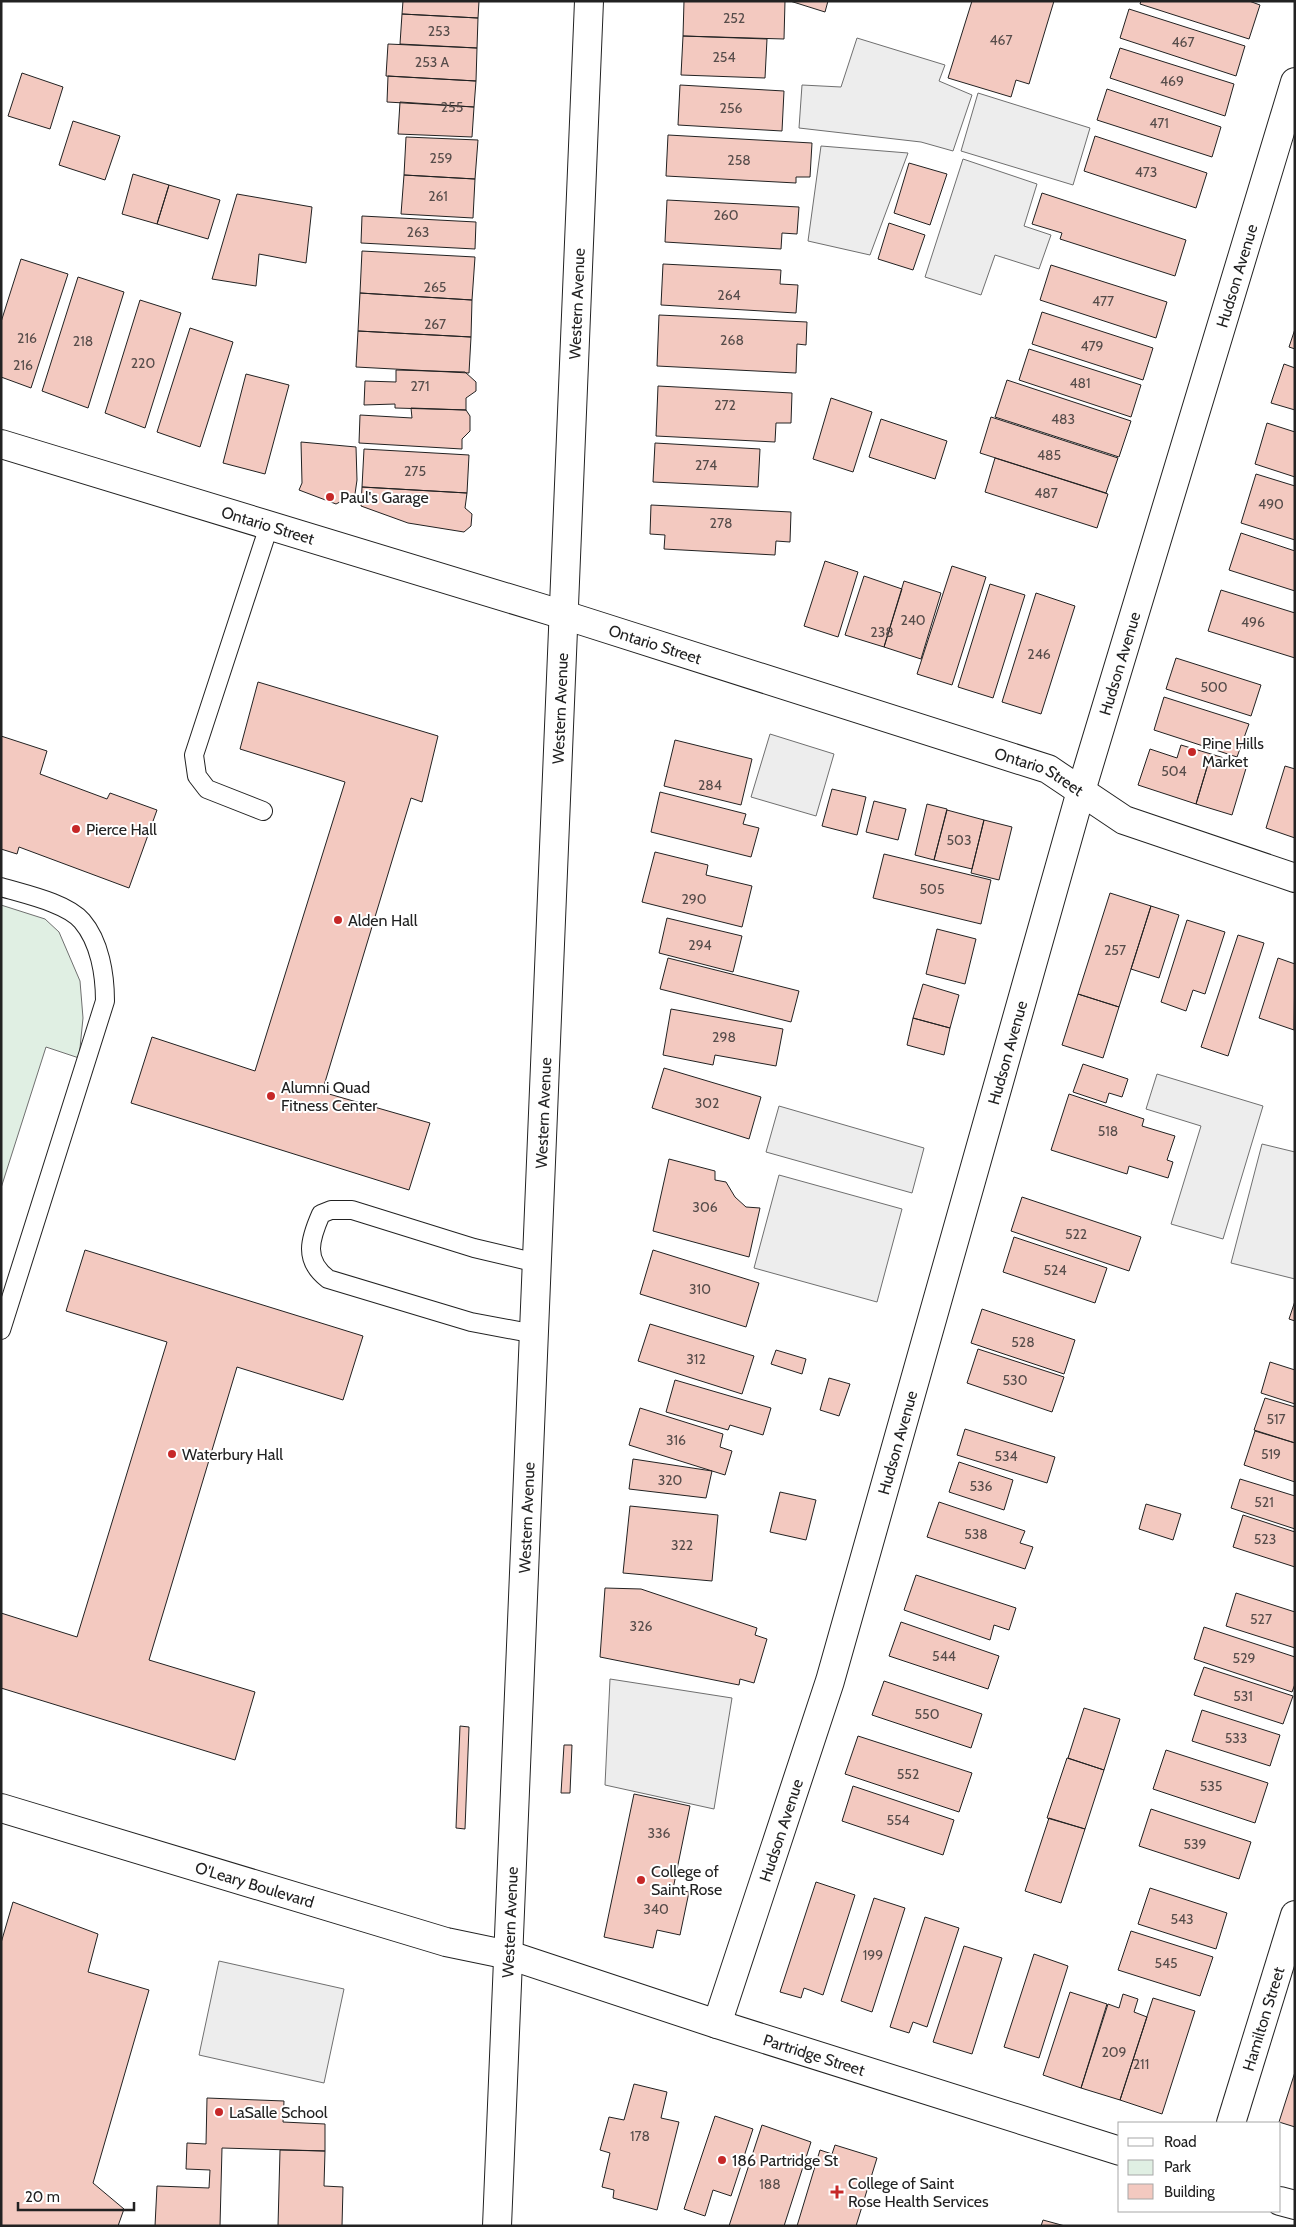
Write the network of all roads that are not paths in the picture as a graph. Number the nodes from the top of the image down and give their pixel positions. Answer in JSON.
{"nodes":[{"id":1,"x":589,"y":1,"type":"edge"},
{"id":2,"x":1295,"y":82,"type":"edge"},
{"id":3,"x":1,"y":444,"type":"edge"},
{"id":4,"x":269,"y":526,"type":"junction"},
{"id":5,"x":564,"y":615,"type":"junction"},
{"id":6,"x":1081,"y":791,"type":"junction"},
{"id":7,"x":263,"y":811,"type":"dead end"},
{"id":8,"x":1295,"y":878,"type":"edge"},
{"id":9,"x":1,"y":887,"type":"edge"},
{"id":10,"x":537,"y":1263,"type":"junction"},
{"id":11,"x":1,"y":1330,"type":"edge"},
{"id":12,"x":534,"y":1334,"type":"junction"},
{"id":13,"x":1,"y":1808,"type":"edge"},
{"id":14,"x":1295,"y":1915,"type":"edge"},
{"id":15,"x":509,"y":1956,"type":"junction"},
{"id":16,"x":717,"y":2024,"type":"junction"},
{"id":17,"x":1231,"y":2122,"type":"edge"},
{"id":18,"x":1118,"y":2150,"type":"edge"},
{"id":19,"x":1281,"y":2201,"type":"edge"},
{"id":20,"x":1295,"y":2205,"type":"edge"},
{"id":21,"x":497,"y":2226,"type":"edge"}],
"edges":[{"from":1,"to":5,"type":"street","name":"Western Avenue"},
{"from":2,"to":6,"type":"street","name":"Hudson Avenue"},
{"from":3,"to":4,"type":"street","name":"Ontario Street"},
{"from":4,"to":5,"type":"street","name":"Ontario Street"},
{"from":4,"to":7,"type":"lane"},
{"from":5,"to":6,"type":"street","name":"Ontario Street"},
{"from":5,"to":10,"type":"street","name":"Western Avenue"},
{"from":6,"to":8,"type":"street","name":"Ontario Street"},
{"from":6,"to":16,"type":"street","name":"Hudson Avenue"},
{"from":9,"to":11,"type":"lane"},
{"from":10,"to":12,"type":"street","name":"Western Avenue"},
{"from":10,"to":12,"type":"lane"},
{"from":12,"to":15,"type":"street","name":"Western Avenue"},
{"from":13,"to":15,"type":"street","name":"O'Leary Boulevard"},
{"from":14,"to":17,"type":"street","name":"Hamilton Street"},
{"from":15,"to":16,"type":"street","name":"Partridge Street"},
{"from":15,"to":21,"type":"street","name":"Western Avenue"},
{"from":16,"to":18,"type":"street","name":"Partridge Street"},
{"from":19,"to":20,"type":"street"}]}
